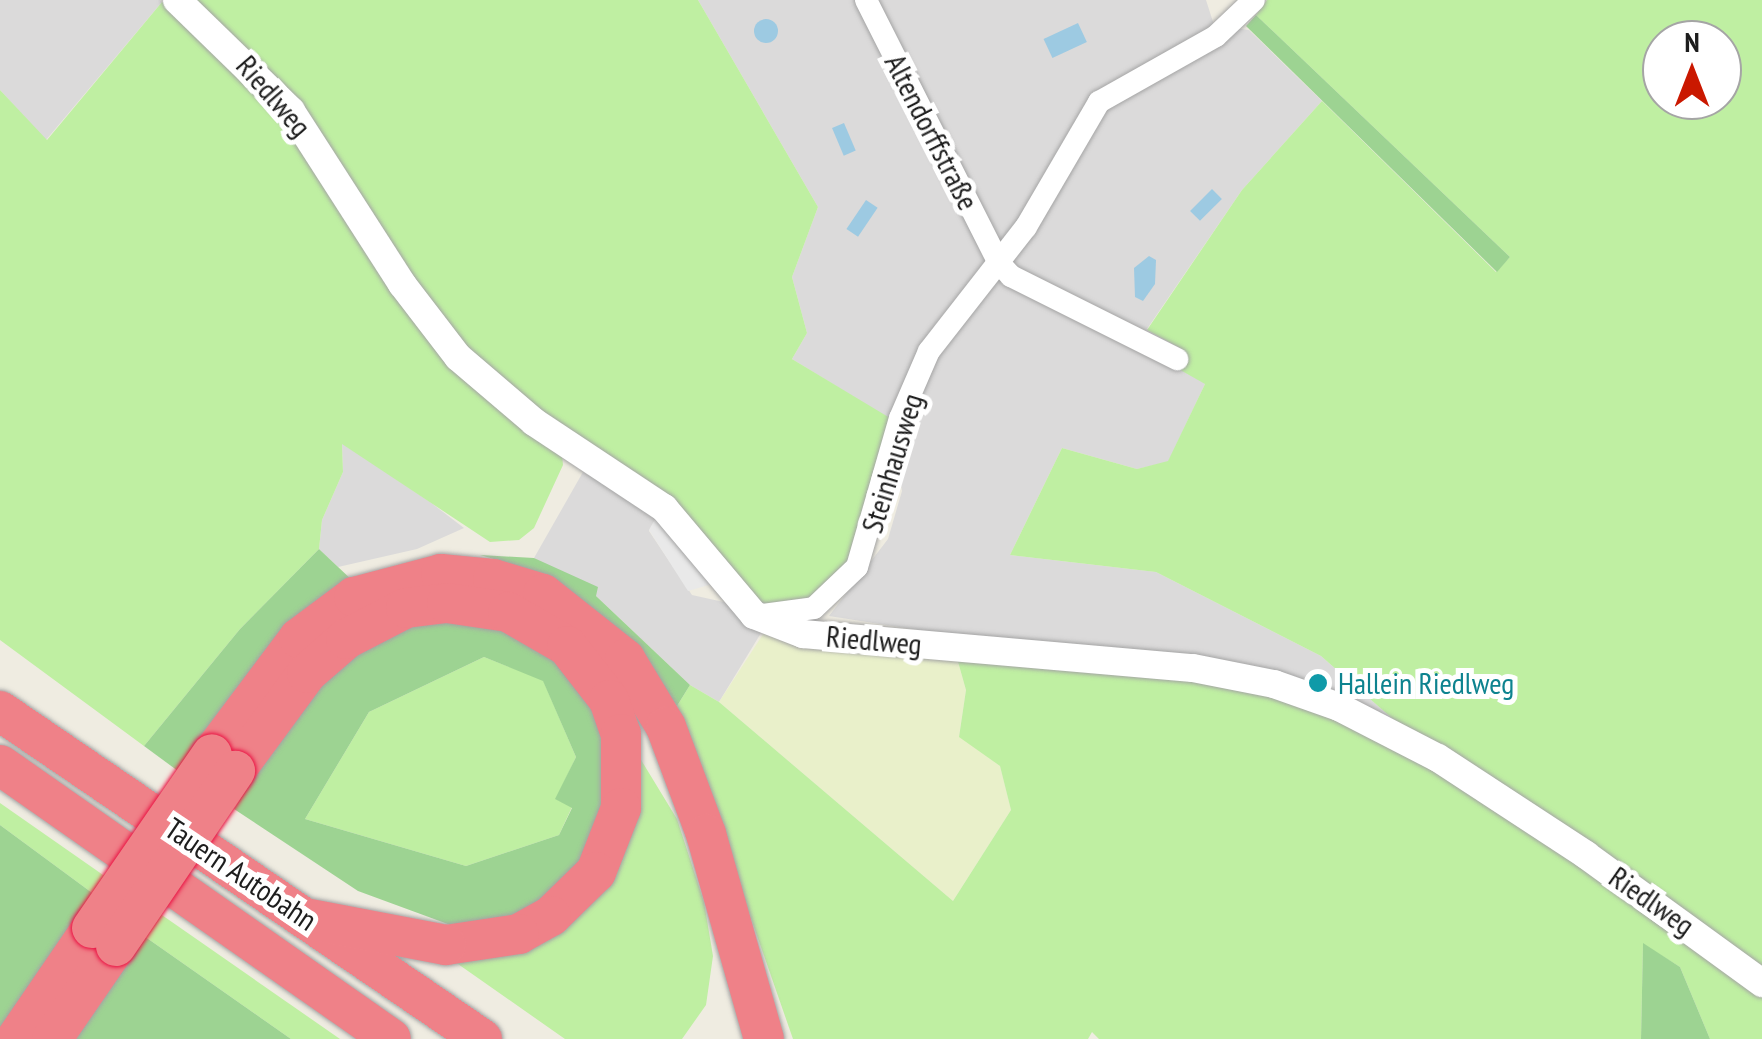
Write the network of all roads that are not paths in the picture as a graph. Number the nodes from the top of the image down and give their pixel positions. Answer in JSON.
{"nodes":[{"id":1,"x":177,"y":0,"type":"edge"},
{"id":2,"x":866,"y":0,"type":"edge"},
{"id":3,"x":1254,"y":0,"type":"edge"},
{"id":4,"x":999,"y":263,"type":"junction"},
{"id":5,"x":1177,"y":358,"type":"dead end"},
{"id":6,"x":754,"y":614,"type":"junction"},
{"id":7,"x":0,"y":710,"type":"edge"},
{"id":8,"x":223,"y":762,"type":"junction"},
{"id":9,"x":0,"y":765,"type":"edge"},
{"id":10,"x":305,"y":918,"type":"junction"},
{"id":11,"x":104,"y":937,"type":"junction"},
{"id":12,"x":1762,"y":983,"type":"edge"},
{"id":13,"x":16,"y":1039,"type":"edge"},
{"id":14,"x":52,"y":1039,"type":"edge"},
{"id":15,"x":391,"y":1039,"type":"edge"},
{"id":16,"x":482,"y":1039,"type":"edge"},
{"id":17,"x":764,"y":1039,"type":"edge"}],
"edges":[{"from":1,"to":6,"type":"street","name":"Riedlweg"},
{"from":2,"to":4,"type":"street","name":"Altendorffstraße"},
{"from":3,"to":4,"type":"street","name":"Steinhausweg"},
{"from":4,"to":5,"type":"street"},
{"from":4,"to":6,"type":"street","name":"Steinhausweg"},
{"from":6,"to":12,"type":"street","name":"Riedlweg"},
{"from":7,"to":10,"type":"highway","name":"Tauern Autobahn"},
{"from":8,"to":10,"type":"highway"},
{"from":8,"to":11,"type":"highway","bridge":true},
{"from":8,"to":17,"type":"highway"},
{"from":9,"to":15,"type":"highway","name":"Tauern Autobahn"},
{"from":10,"to":16,"type":"highway","name":"Tauern Autobahn"},
{"from":11,"to":13,"type":"highway"},
{"from":11,"to":14,"type":"highway"}]}
